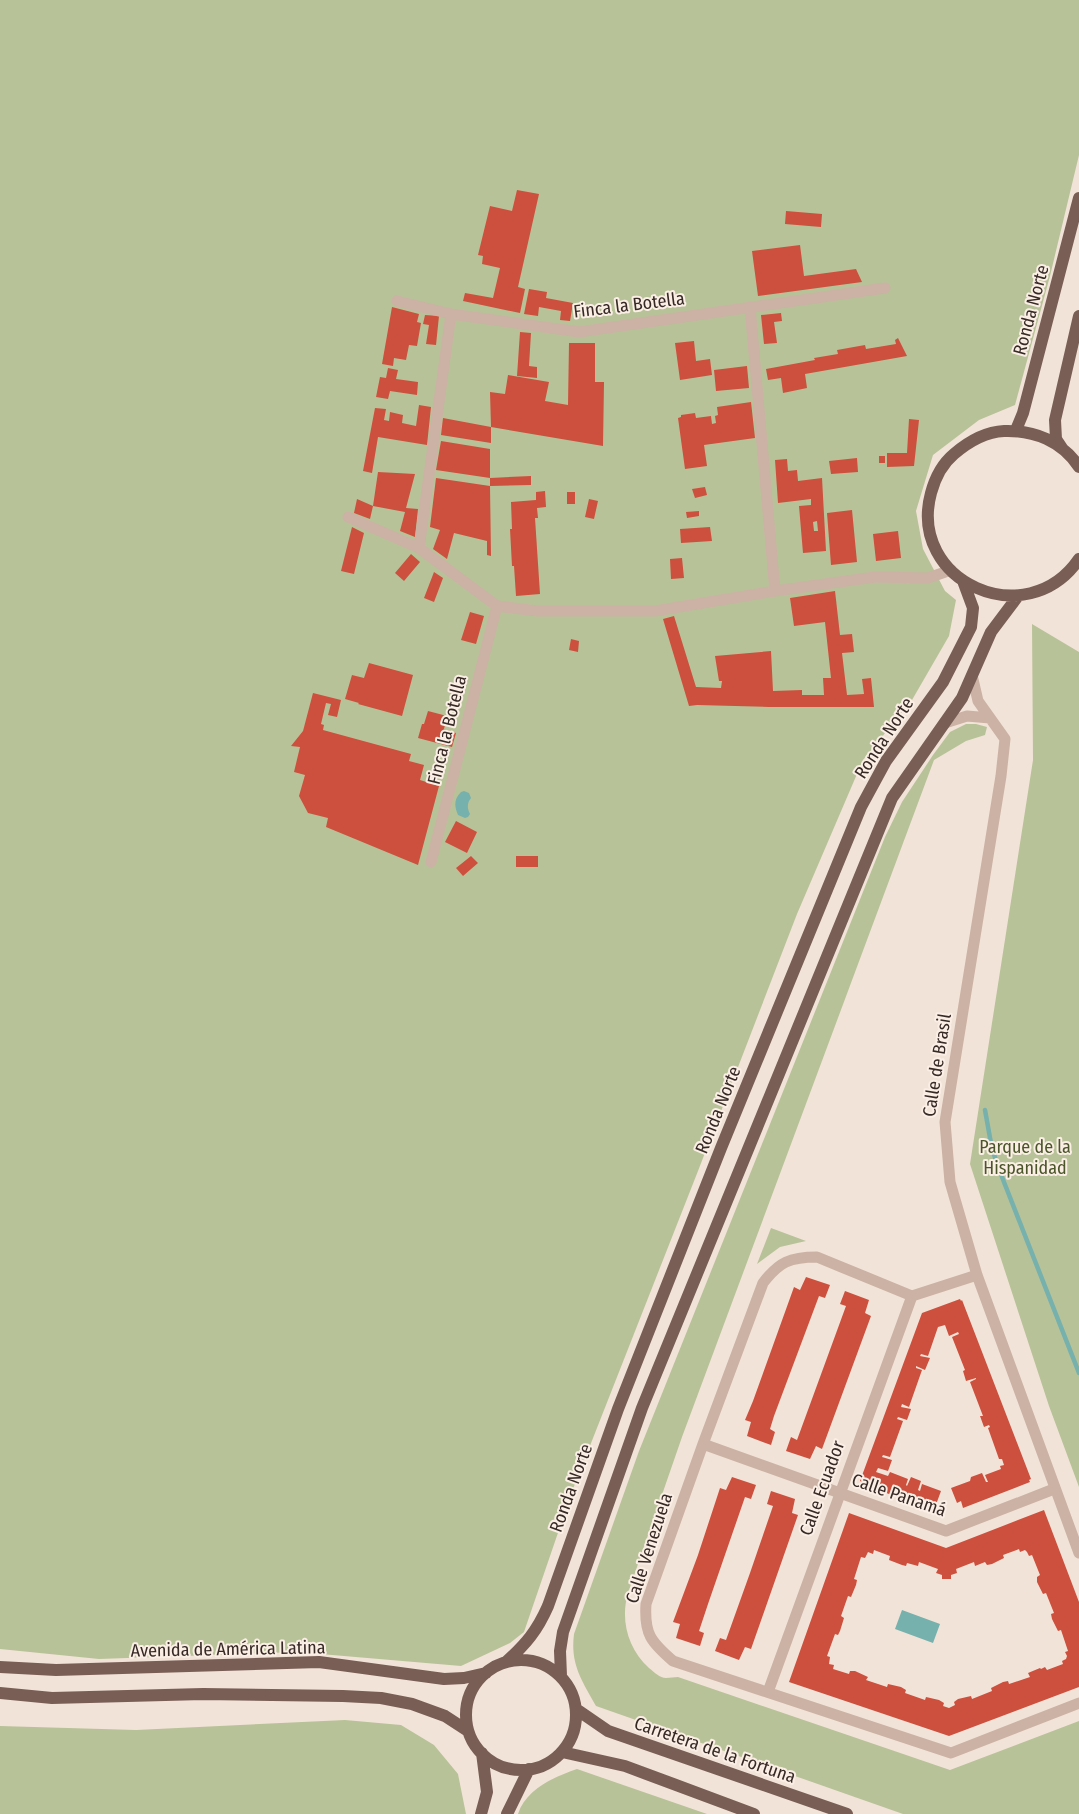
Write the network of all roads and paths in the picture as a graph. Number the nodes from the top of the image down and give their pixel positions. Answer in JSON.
{"nodes":[{"id":1,"x":1079,"y":198,"type":"edge"},
{"id":2,"x":885,"y":288,"type":"dead end"},
{"id":3,"x":397,"y":301,"type":"dead end"},
{"id":4,"x":750,"y":307,"type":"junction"},
{"id":5,"x":452,"y":314,"type":"junction"},
{"id":6,"x":1079,"y":316,"type":"edge"},
{"id":7,"x":1016,"y":430,"type":"junction"},
{"id":8,"x":1062,"y":448,"type":"junction"},
{"id":9,"x":1079,"y":467,"type":"edge"},
{"id":10,"x":348,"y":517,"type":"dead end"},
{"id":11,"x":419,"y":548,"type":"junction"},
{"id":12,"x":1079,"y":559,"type":"edge"},
{"id":13,"x":950,"y":570,"type":"junction"},
{"id":14,"x":963,"y":581,"type":"junction"},
{"id":15,"x":775,"y":591,"type":"junction"},
{"id":16,"x":1018,"y":596,"type":"junction"},
{"id":17,"x":497,"y":606,"type":"junction"},
{"id":18,"x":972,"y":674,"type":"junction"},
{"id":19,"x":990,"y":718,"type":"junction"},
{"id":20,"x":944,"y":723,"type":"junction"},
{"id":21,"x":431,"y":862,"type":"dead end"},
{"id":22,"x":977,"y":1275,"type":"junction"},
{"id":23,"x":912,"y":1296,"type":"junction"},
{"id":24,"x":703,"y":1444,"type":"junction"},
{"id":25,"x":1054,"y":1489,"type":"junction"},
{"id":26,"x":839,"y":1493,"type":"junction"},
{"id":27,"x":1079,"y":1553,"type":"edge"},
{"id":28,"x":506,"y":1662,"type":"junction"},
{"id":29,"x":0,"y":1667,"type":"edge"},
{"id":30,"x":486,"y":1673,"type":"junction"},
{"id":31,"x":561,"y":1676,"type":"junction"},
{"id":32,"x":768,"y":1692,"type":"junction"},
{"id":33,"x":0,"y":1693,"type":"edge"},
{"id":34,"x":1079,"y":1703,"type":"edge"},
{"id":35,"x":576,"y":1709,"type":"junction"},
{"id":36,"x":468,"y":1731,"type":"junction"},
{"id":37,"x":562,"y":1752,"type":"junction"},
{"id":38,"x":482,"y":1753,"type":"junction"},
{"id":39,"x":529,"y":1769,"type":"junction"},
{"id":40,"x":481,"y":1814,"type":"edge"},
{"id":41,"x":507,"y":1814,"type":"edge"},
{"id":42,"x":754,"y":1814,"type":"edge"},
{"id":43,"x":847,"y":1814,"type":"edge"}],
"edges":[{"from":1,"to":7,"type":"main road","name":"Ronda Norte"},
{"from":2,"to":4,"type":"street","name":"Finca la Botella"},
{"from":3,"to":5,"type":"street","name":"Finca la Botella"},
{"from":4,"to":5,"type":"street","name":"Finca la Botella"},
{"from":4,"to":15,"type":"street"},
{"from":5,"to":11,"type":"street"},
{"from":6,"to":8,"type":"main road","name":"Ronda Norte"},
{"from":7,"to":8,"type":"main road","name":"Ronda Norte"},
{"from":7,"to":13,"type":"main road","name":"Ronda Norte"},
{"from":8,"to":9,"type":"main road","name":"Ronda Norte"},
{"from":10,"to":11,"type":"street"},
{"from":11,"to":17,"type":"street"},
{"from":12,"to":16,"type":"main road","name":"Ronda Norte"},
{"from":13,"to":14,"type":"main road","name":"Ronda Norte"},
{"from":13,"to":15,"type":"street"},
{"from":14,"to":16,"type":"main road","name":"Ronda Norte"},
{"from":14,"to":28,"type":"main road","name":"Ronda Norte"},
{"from":15,"to":17,"type":"street"},
{"from":16,"to":18,"type":"main road"},
{"from":17,"to":21,"type":"street","name":"Finca la Botella"},
{"from":18,"to":19,"type":"street","name":"Calle de Brasil"},
{"from":18,"to":20,"type":"main road"},
{"from":19,"to":20,"type":"street"},
{"from":19,"to":22,"type":"street","name":"Calle de Brasil"},
{"from":20,"to":31,"type":"main road"},
{"from":22,"to":23,"type":"street"},
{"from":22,"to":25,"type":"street","name":"Calle de Brasil"},
{"from":23,"to":24,"type":"street","name":"Calle Venezuela"},
{"from":23,"to":26,"type":"street","name":"Calle Ecuador"},
{"from":24,"to":26,"type":"street","name":"Calle Panamá"},
{"from":24,"to":32,"type":"street","name":"Calle Venezuela"},
{"from":25,"to":26,"type":"street","name":"Calle Panamá"},
{"from":25,"to":27,"type":"street","name":"Calle de Brasil"},
{"from":26,"to":32,"type":"street","name":"Calle Ecuador"},
{"from":28,"to":30,"type":"main road"},
{"from":28,"to":31,"type":"main road"},
{"from":29,"to":30,"type":"main road","name":"Avenida de América Latina"},
{"from":30,"to":36,"type":"main road"},
{"from":31,"to":35,"type":"main road"},
{"from":32,"to":34,"type":"street","name":"Calle Venezuela"},
{"from":33,"to":36,"type":"main road"},
{"from":35,"to":37,"type":"main road"},
{"from":35,"to":43,"type":"main road","name":"Carretera de la Fortuna"},
{"from":36,"to":38,"type":"main road"},
{"from":37,"to":39,"type":"main road"},
{"from":37,"to":42,"type":"main road"},
{"from":38,"to":39,"type":"main road"},
{"from":38,"to":40,"type":"main road"},
{"from":39,"to":41,"type":"main road"}]}
